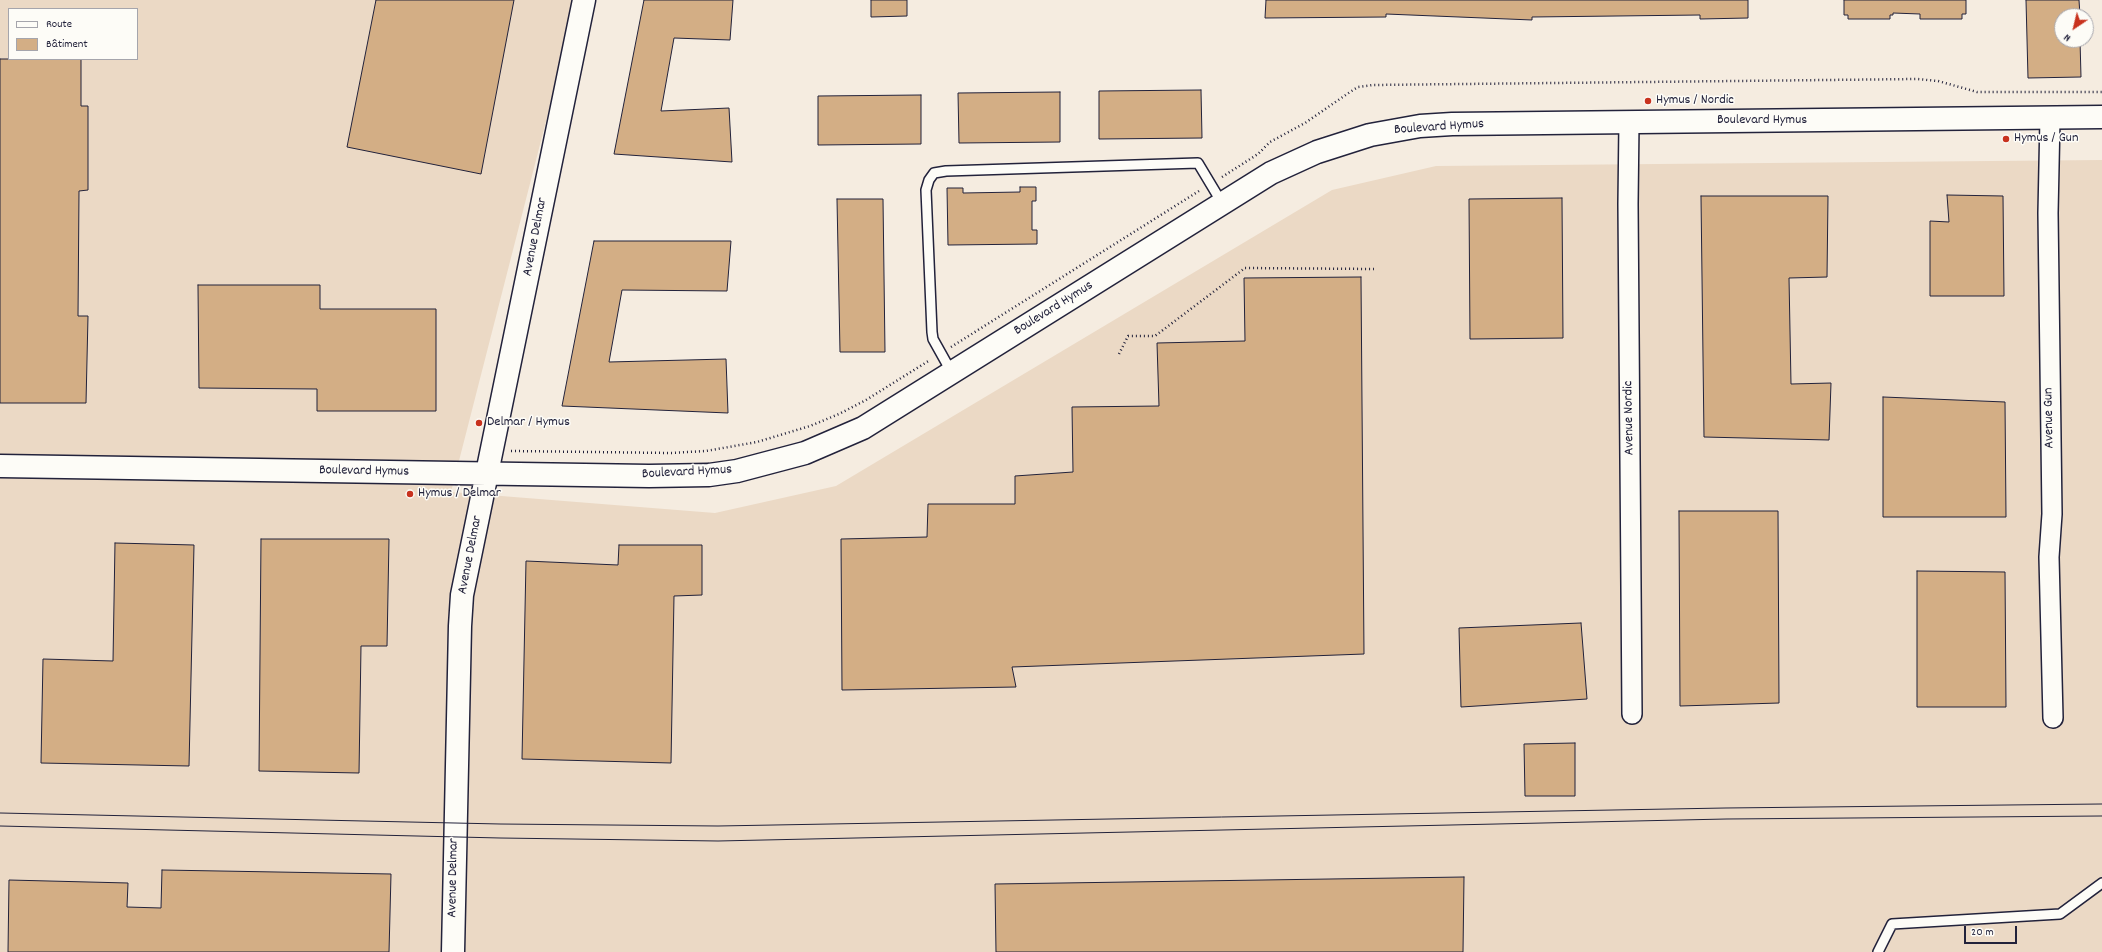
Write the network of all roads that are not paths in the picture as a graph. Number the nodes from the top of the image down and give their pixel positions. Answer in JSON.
{"nodes":[{"id":1,"x":584,"y":0,"type":"edge"},
{"id":2,"x":2102,"y":117,"type":"edge"},
{"id":3,"x":2050,"y":118,"type":"junction"},
{"id":4,"x":1629,"y":122,"type":"junction"},
{"id":5,"x":1222,"y":203,"type":"junction"},
{"id":6,"x":952,"y":373,"type":"junction"},
{"id":7,"x":0,"y":466,"type":"edge"},
{"id":8,"x":487,"y":474,"type":"junction"},
{"id":9,"x":1632,"y":714,"type":"dead end"},
{"id":10,"x":2053,"y":718,"type":"dead end"},
{"id":11,"x":2102,"y":883,"type":"edge"},
{"id":12,"x":453,"y":952,"type":"edge"},
{"id":13,"x":1878,"y":952,"type":"edge"}],
"edges":[{"from":1,"to":8,"type":"street","name":"Avenue Delmar"},
{"from":2,"to":3,"type":"street","name":"Boulevard Hymus"},
{"from":3,"to":4,"type":"street","name":"Boulevard Hymus"},
{"from":3,"to":10,"type":"street","name":"Avenue Gun"},
{"from":4,"to":5,"type":"street","name":"Boulevard Hymus"},
{"from":4,"to":9,"type":"street","name":"Avenue Nordic"},
{"from":5,"to":6,"type":"street","name":"Boulevard Hymus"},
{"from":5,"to":6,"type":"lane"},
{"from":6,"to":8,"type":"street","name":"Boulevard Hymus"},
{"from":7,"to":8,"type":"street","name":"Boulevard Hymus"},
{"from":8,"to":12,"type":"street","name":"Avenue Delmar"},
{"from":11,"to":13,"type":"lane"}]}
